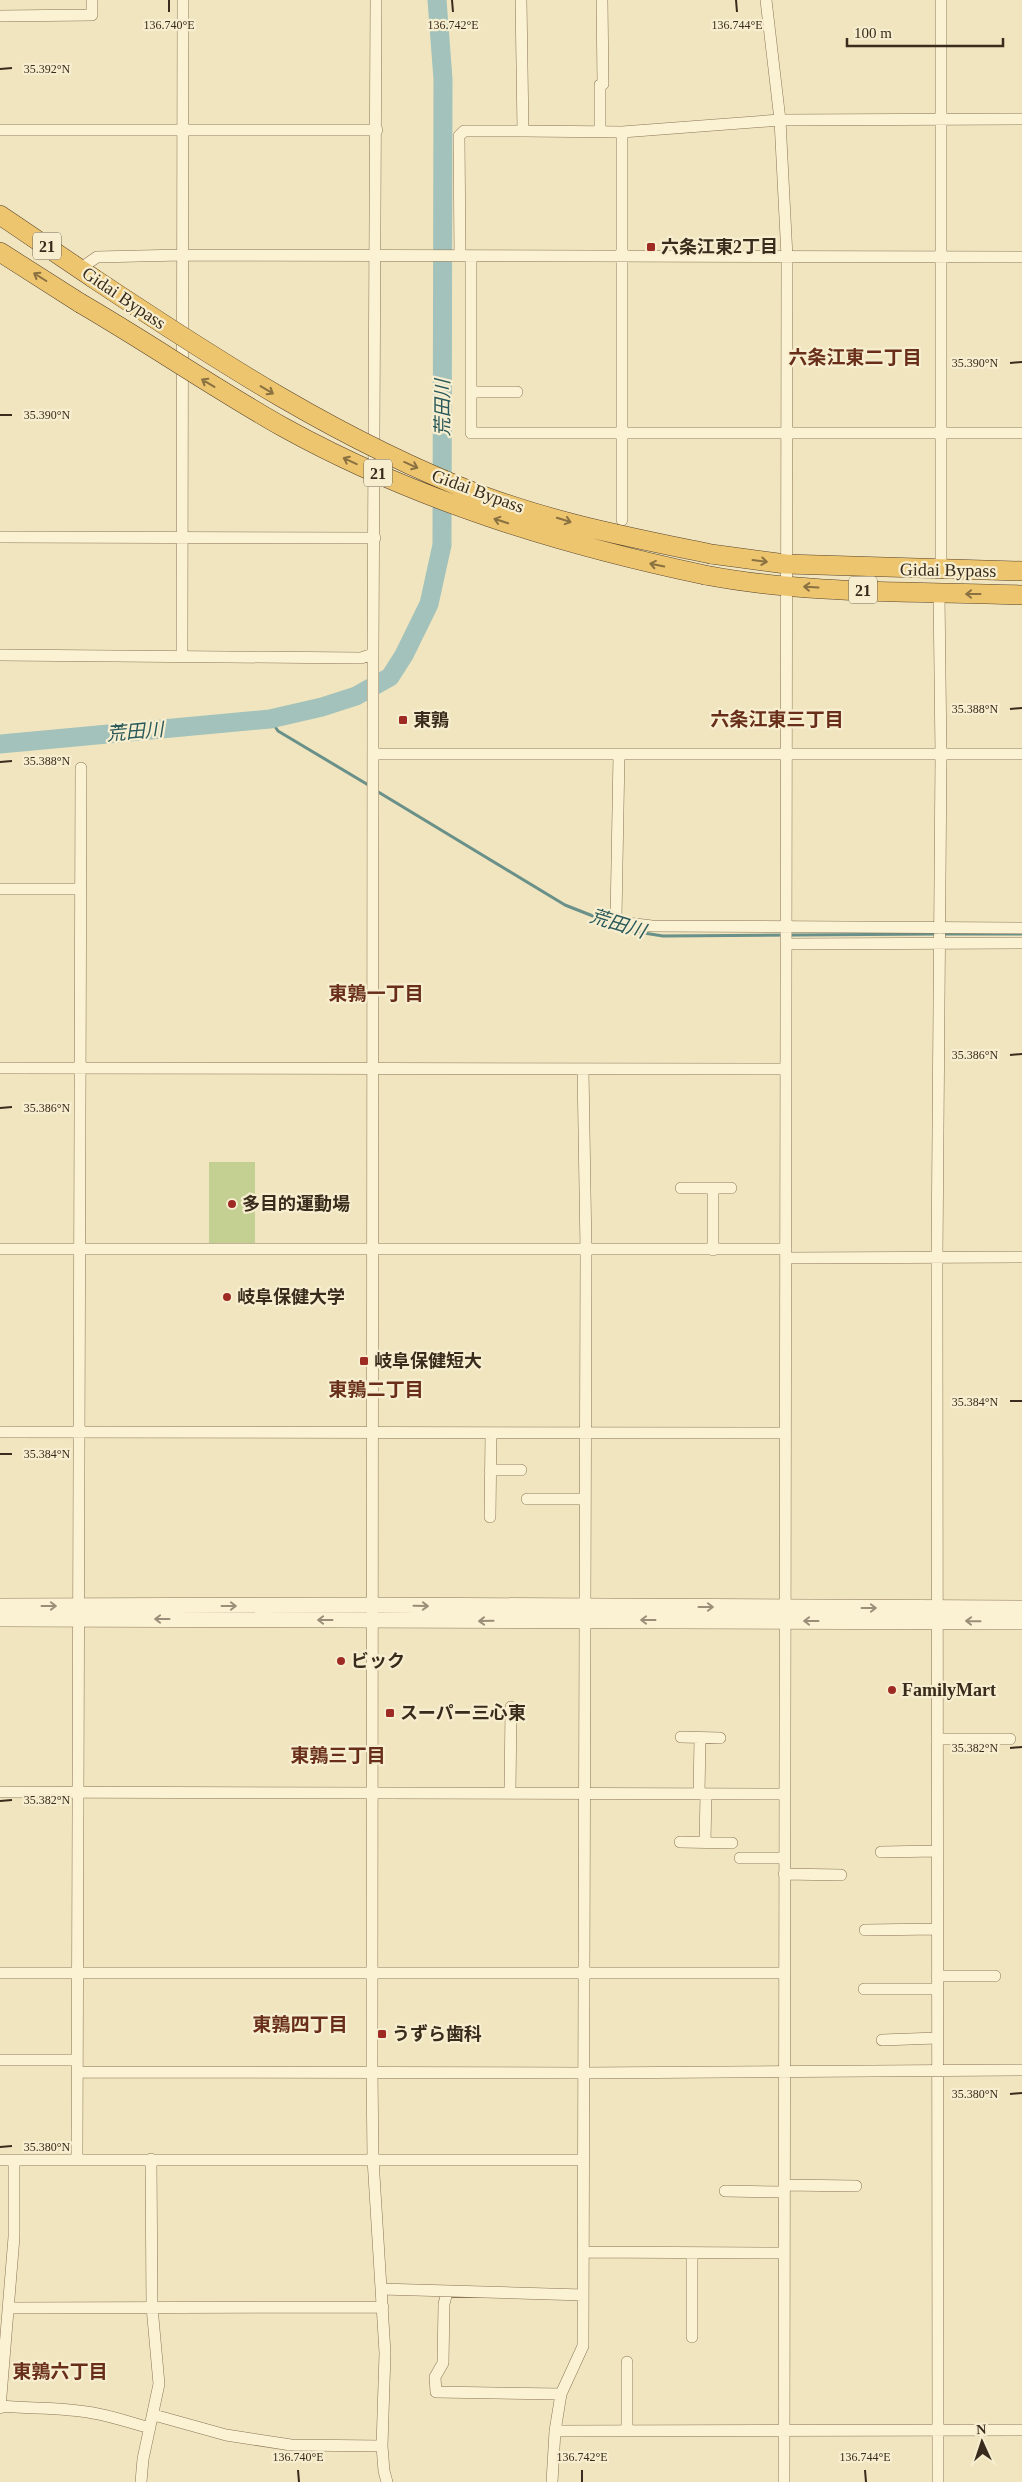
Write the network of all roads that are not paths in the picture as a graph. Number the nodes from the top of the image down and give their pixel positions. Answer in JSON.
{"nodes":[{"id":1,"x":92,"y":0,"type":"edge"},
{"id":2,"x":183,"y":0,"type":"edge"},
{"id":3,"x":376,"y":0,"type":"edge"},
{"id":4,"x":521,"y":0,"type":"edge"},
{"id":5,"x":602,"y":0,"type":"edge"},
{"id":6,"x":766,"y":0,"type":"edge"},
{"id":7,"x":941,"y":0,"type":"edge"},
{"id":8,"x":0,"y":16,"type":"edge"},
{"id":9,"x":940,"y":119,"type":"junction"},
{"id":10,"x":1022,"y":119,"type":"edge"},
{"id":11,"x":780,"y":120,"type":"junction"},
{"id":12,"x":0,"y":130,"type":"edge"},
{"id":13,"x":182,"y":130,"type":"junction"},
{"id":14,"x":377,"y":130,"type":"junction"},
{"id":15,"x":523,"y":131,"type":"junction"},
{"id":16,"x":600,"y":132,"type":"junction"},
{"id":17,"x":622,"y":132,"type":"junction"},
{"id":18,"x":0,"y":215,"type":"edge"},
{"id":19,"x":0,"y":252,"type":"edge"},
{"id":20,"x":182,"y":255,"type":"junction"},
{"id":21,"x":375,"y":256,"type":"junction"},
{"id":22,"x":463,"y":256,"type":"junction"},
{"id":23,"x":620,"y":256,"type":"junction"},
{"id":24,"x":787,"y":257,"type":"junction"},
{"id":25,"x":941,"y":257,"type":"junction"},
{"id":26,"x":1022,"y":258,"type":"edge"},
{"id":27,"x":87,"y":273,"type":"junction"},
{"id":28,"x":471,"y":392,"type":"junction"},
{"id":29,"x":518,"y":392,"type":"dead end"},
{"id":30,"x":620,"y":433,"type":"junction"},
{"id":31,"x":787,"y":433,"type":"junction"},
{"id":32,"x":1022,"y":433,"type":"edge"},
{"id":33,"x":940,"y":434,"type":"junction"},
{"id":34,"x":622,"y":520,"type":"dead end"},
{"id":35,"x":182,"y":536,"type":"junction"},
{"id":36,"x":0,"y":537,"type":"edge"},
{"id":37,"x":374,"y":538,"type":"junction"},
{"id":38,"x":786,"y":564,"type":"junction"},
{"id":39,"x":941,"y":571,"type":"junction"},
{"id":40,"x":1022,"y":571,"type":"edge"},
{"id":41,"x":786,"y":586,"type":"junction"},
{"id":42,"x":939,"y":594,"type":"junction"},
{"id":43,"x":1022,"y":595,"type":"edge"},
{"id":44,"x":0,"y":655,"type":"edge"},
{"id":45,"x":182,"y":656,"type":"junction"},
{"id":46,"x":374,"y":659,"type":"junction"},
{"id":47,"x":374,"y":754,"type":"junction"},
{"id":48,"x":1022,"y":754,"type":"edge"},
{"id":49,"x":619,"y":755,"type":"junction"},
{"id":50,"x":786,"y":755,"type":"junction"},
{"id":51,"x":941,"y":755,"type":"junction"},
{"id":52,"x":81,"y":768,"type":"dead end"},
{"id":53,"x":0,"y":889,"type":"edge"},
{"id":54,"x":80,"y":889,"type":"junction"},
{"id":55,"x":1022,"y":928,"type":"edge"},
{"id":56,"x":786,"y":935,"type":"junction"},
{"id":57,"x":940,"y":935,"type":"junction"},
{"id":58,"x":1022,"y":943,"type":"edge"},
{"id":59,"x":0,"y":1068,"type":"edge"},
{"id":60,"x":79,"y":1068,"type":"junction"},
{"id":61,"x":374,"y":1068,"type":"junction"},
{"id":62,"x":583,"y":1069,"type":"junction"},
{"id":63,"x":786,"y":1069,"type":"junction"},
{"id":64,"x":681,"y":1188,"type":"dead end"},
{"id":65,"x":713,"y":1188,"type":"junction"},
{"id":66,"x":731,"y":1188,"type":"dead end"},
{"id":67,"x":0,"y":1249,"type":"edge"},
{"id":68,"x":79,"y":1249,"type":"junction"},
{"id":69,"x":374,"y":1250,"type":"junction"},
{"id":70,"x":713,"y":1250,"type":"junction"},
{"id":71,"x":586,"y":1251,"type":"junction"},
{"id":72,"x":786,"y":1254,"type":"junction"},
{"id":73,"x":936,"y":1257,"type":"junction"},
{"id":74,"x":1022,"y":1257,"type":"edge"},
{"id":75,"x":0,"y":1432,"type":"edge"},
{"id":76,"x":79,"y":1432,"type":"junction"},
{"id":77,"x":785,"y":1433,"type":"junction"},
{"id":78,"x":373,"y":1434,"type":"junction"},
{"id":79,"x":491,"y":1434,"type":"junction"},
{"id":80,"x":586,"y":1434,"type":"junction"},
{"id":81,"x":490,"y":1470,"type":"junction"},
{"id":82,"x":521,"y":1470,"type":"dead end"},
{"id":83,"x":527,"y":1499,"type":"dead end"},
{"id":84,"x":585,"y":1500,"type":"junction"},
{"id":85,"x":490,"y":1517,"type":"dead end"},
{"id":86,"x":0,"y":1606,"type":"edge"},
{"id":87,"x":1022,"y":1608,"type":"edge"},
{"id":88,"x":373,"y":1612,"type":"junction"},
{"id":89,"x":79,"y":1613,"type":"junction"},
{"id":90,"x":585,"y":1614,"type":"junction"},
{"id":91,"x":785,"y":1614,"type":"junction"},
{"id":92,"x":937,"y":1615,"type":"junction"},
{"id":93,"x":0,"y":1619,"type":"edge"},
{"id":94,"x":1022,"y":1622,"type":"edge"},
{"id":95,"x":511,"y":1707,"type":"dead end"},
{"id":96,"x":681,"y":1737,"type":"dead end"},
{"id":97,"x":700,"y":1738,"type":"junction"},
{"id":98,"x":720,"y":1738,"type":"dead end"},
{"id":99,"x":937,"y":1739,"type":"junction"},
{"id":100,"x":1010,"y":1739,"type":"dead end"},
{"id":101,"x":78,"y":1791,"type":"junction"},
{"id":102,"x":0,"y":1792,"type":"edge"},
{"id":103,"x":373,"y":1792,"type":"junction"},
{"id":104,"x":510,"y":1793,"type":"junction"},
{"id":105,"x":584,"y":1794,"type":"junction"},
{"id":106,"x":702,"y":1794,"type":"junction"},
{"id":107,"x":784,"y":1794,"type":"junction"},
{"id":108,"x":680,"y":1842,"type":"dead end"},
{"id":109,"x":705,"y":1842,"type":"junction"},
{"id":110,"x":732,"y":1842,"type":"dead end"},
{"id":111,"x":937,"y":1851,"type":"junction"},
{"id":112,"x":880,"y":1852,"type":"dead end"},
{"id":113,"x":740,"y":1858,"type":"dead end"},
{"id":114,"x":784,"y":1858,"type":"junction"},
{"id":115,"x":784,"y":1874,"type":"junction"},
{"id":116,"x":841,"y":1875,"type":"dead end"},
{"id":117,"x":937,"y":1929,"type":"junction"},
{"id":118,"x":864,"y":1930,"type":"dead end"},
{"id":119,"x":0,"y":1973,"type":"edge"},
{"id":120,"x":78,"y":1973,"type":"junction"},
{"id":121,"x":372,"y":1973,"type":"junction"},
{"id":122,"x":583,"y":1973,"type":"junction"},
{"id":123,"x":784,"y":1974,"type":"junction"},
{"id":124,"x":937,"y":1976,"type":"junction"},
{"id":125,"x":995,"y":1976,"type":"dead end"},
{"id":126,"x":864,"y":1989,"type":"dead end"},
{"id":127,"x":937,"y":1989,"type":"junction"},
{"id":128,"x":937,"y":2038,"type":"junction"},
{"id":129,"x":882,"y":2040,"type":"dead end"},
{"id":130,"x":0,"y":2060,"type":"edge"},
{"id":131,"x":77,"y":2066,"type":"junction"},
{"id":132,"x":937,"y":2070,"type":"junction"},
{"id":133,"x":1022,"y":2070,"type":"edge"},
{"id":134,"x":372,"y":2071,"type":"junction"},
{"id":135,"x":785,"y":2071,"type":"junction"},
{"id":136,"x":583,"y":2073,"type":"junction"},
{"id":137,"x":77,"y":2159,"type":"junction"},
{"id":138,"x":151,"y":2159,"type":"junction"},
{"id":139,"x":372,"y":2159,"type":"junction"},
{"id":140,"x":0,"y":2160,"type":"edge"},
{"id":141,"x":14,"y":2160,"type":"junction"},
{"id":142,"x":583,"y":2160,"type":"junction"},
{"id":143,"x":856,"y":2186,"type":"dead end"},
{"id":144,"x":784,"y":2189,"type":"junction"},
{"id":145,"x":725,"y":2191,"type":"dead end"},
{"id":146,"x":584,"y":2252,"type":"junction"},
{"id":147,"x":692,"y":2253,"type":"junction"},
{"id":148,"x":784,"y":2253,"type":"junction"},
{"id":149,"x":382,"y":2289,"type":"junction"},
{"id":150,"x":447,"y":2292,"type":"junction"},
{"id":151,"x":583,"y":2295,"type":"junction"},
{"id":152,"x":152,"y":2307,"type":"junction"},
{"id":153,"x":383,"y":2307,"type":"junction"},
{"id":154,"x":10,"y":2308,"type":"junction"},
{"id":155,"x":692,"y":2337,"type":"dead end"},
{"id":156,"x":627,"y":2362,"type":"dead end"},
{"id":157,"x":2,"y":2368,"type":"edge"},
{"id":158,"x":561,"y":2394,"type":"junction"},
{"id":159,"x":0,"y":2407,"type":"edge"},
{"id":160,"x":154,"y":2415,"type":"junction"},
{"id":161,"x":150,"y":2428,"type":"junction"},
{"id":162,"x":627,"y":2430,"type":"junction"},
{"id":163,"x":938,"y":2430,"type":"junction"},
{"id":164,"x":1022,"y":2430,"type":"edge"},
{"id":165,"x":554,"y":2431,"type":"junction"},
{"id":166,"x":784,"y":2431,"type":"junction"},
{"id":167,"x":382,"y":2446,"type":"junction"},
{"id":168,"x":141,"y":2482,"type":"edge"},
{"id":169,"x":388,"y":2482,"type":"edge"},
{"id":170,"x":552,"y":2482,"type":"edge"},
{"id":171,"x":784,"y":2482,"type":"edge"},
{"id":172,"x":938,"y":2482,"type":"edge"}],
"edges":[{"from":1,"to":8,"type":"street"},
{"from":2,"to":13,"type":"street"},
{"from":3,"to":14,"type":"street"},
{"from":4,"to":15,"type":"street"},
{"from":5,"to":16,"type":"street"},
{"from":6,"to":11,"type":"street"},
{"from":7,"to":9,"type":"street"},
{"from":9,"to":10,"type":"street"},
{"from":9,"to":11,"type":"street"},
{"from":9,"to":25,"type":"street"},
{"from":11,"to":17,"type":"street"},
{"from":11,"to":24,"type":"street"},
{"from":12,"to":13,"type":"street"},
{"from":13,"to":14,"type":"street"},
{"from":13,"to":20,"type":"street"},
{"from":14,"to":21,"type":"street"},
{"from":15,"to":16,"type":"street"},
{"from":15,"to":22,"type":"street"},
{"from":16,"to":17,"type":"street"},
{"from":17,"to":23,"type":"street"},
{"from":18,"to":27,"type":"highway","name":"Gidai Bypass","number":"21"},
{"from":41,"to":19,"type":"highway","name":"Gidai Bypass","number":"21","one_way":true,"bridge":true},
{"from":20,"to":21,"type":"street"},
{"from":20,"to":27,"type":"street"},
{"from":20,"to":35,"type":"street"},
{"from":21,"to":22,"type":"street"},
{"from":21,"to":37,"type":"street"},
{"from":22,"to":23,"type":"street"},
{"from":22,"to":28,"type":"street"},
{"from":23,"to":24,"type":"street"},
{"from":23,"to":30,"type":"street"},
{"from":24,"to":25,"type":"street"},
{"from":24,"to":31,"type":"street"},
{"from":25,"to":26,"type":"street"},
{"from":25,"to":33,"type":"street"},
{"from":27,"to":38,"type":"highway","name":"Gidai Bypass","number":"21","one_way":true,"bridge":true},
{"from":28,"to":29,"type":"street"},
{"from":28,"to":30,"type":"street"},
{"from":30,"to":31,"type":"street"},
{"from":30,"to":34,"type":"street"},
{"from":31,"to":33,"type":"street"},
{"from":31,"to":38,"type":"street"},
{"from":32,"to":33,"type":"street"},
{"from":33,"to":39,"type":"street"},
{"from":35,"to":36,"type":"street"},
{"from":35,"to":37,"type":"street"},
{"from":35,"to":45,"type":"street"},
{"from":37,"to":46,"type":"street"},
{"from":38,"to":39,"type":"highway","name":"Gidai Bypass","number":"21"},
{"from":38,"to":41,"type":"street"},
{"from":39,"to":40,"type":"highway","name":"Gidai Bypass","number":"21"},
{"from":42,"to":41,"type":"highway","name":"Gidai Bypass","number":"21","one_way":true},
{"from":41,"to":50,"type":"street"},
{"from":43,"to":42,"type":"highway","name":"Gidai Bypass","number":"21","one_way":true},
{"from":42,"to":51,"type":"street"},
{"from":44,"to":45,"type":"street"},
{"from":45,"to":46,"type":"street"},
{"from":46,"to":47,"type":"street"},
{"from":47,"to":49,"type":"street"},
{"from":47,"to":61,"type":"street"},
{"from":48,"to":51,"type":"street"},
{"from":49,"to":50,"type":"street"},
{"from":49,"to":56,"type":"street"},
{"from":50,"to":51,"type":"street"},
{"from":50,"to":56,"type":"street"},
{"from":51,"to":57,"type":"street"},
{"from":52,"to":54,"type":"street"},
{"from":53,"to":54,"type":"street"},
{"from":54,"to":60,"type":"street"},
{"from":55,"to":57,"type":"street"},
{"from":56,"to":57,"type":"street"},
{"from":56,"to":57,"type":"street"},
{"from":56,"to":63,"type":"street"},
{"from":57,"to":58,"type":"street"},
{"from":57,"to":73,"type":"street"},
{"from":59,"to":60,"type":"street"},
{"from":60,"to":61,"type":"street"},
{"from":60,"to":68,"type":"street"},
{"from":61,"to":62,"type":"street"},
{"from":61,"to":69,"type":"street"},
{"from":62,"to":63,"type":"street"},
{"from":62,"to":71,"type":"street"},
{"from":63,"to":72,"type":"street"},
{"from":64,"to":65,"type":"street"},
{"from":65,"to":66,"type":"street"},
{"from":65,"to":70,"type":"street"},
{"from":67,"to":68,"type":"street"},
{"from":68,"to":69,"type":"street"},
{"from":68,"to":76,"type":"street"},
{"from":69,"to":71,"type":"street"},
{"from":69,"to":78,"type":"street"},
{"from":70,"to":71,"type":"street"},
{"from":70,"to":72,"type":"street"},
{"from":71,"to":80,"type":"street"},
{"from":72,"to":73,"type":"street"},
{"from":72,"to":77,"type":"street"},
{"from":73,"to":74,"type":"street"},
{"from":73,"to":92,"type":"street"},
{"from":75,"to":76,"type":"street"},
{"from":76,"to":78,"type":"street"},
{"from":76,"to":89,"type":"street"},
{"from":77,"to":80,"type":"street"},
{"from":77,"to":91,"type":"street"},
{"from":78,"to":79,"type":"street"},
{"from":78,"to":88,"type":"street"},
{"from":79,"to":80,"type":"street"},
{"from":79,"to":81,"type":"street"},
{"from":80,"to":84,"type":"street"},
{"from":81,"to":82,"type":"street"},
{"from":81,"to":85,"type":"street"},
{"from":83,"to":84,"type":"street"},
{"from":84,"to":90,"type":"street"},
{"from":86,"to":89,"type":"street","one_way":true},
{"from":87,"to":92,"type":"street"},
{"from":88,"to":89,"type":"street"},
{"from":88,"to":90,"type":"street"},
{"from":88,"to":103,"type":"street"},
{"from":89,"to":93,"type":"street"},
{"from":89,"to":101,"type":"street"},
{"from":90,"to":91,"type":"street"},
{"from":90,"to":105,"type":"street"},
{"from":91,"to":92,"type":"street"},
{"from":91,"to":107,"type":"street"},
{"from":94,"to":92,"type":"street","one_way":true},
{"from":92,"to":99,"type":"street"},
{"from":95,"to":104,"type":"street"},
{"from":96,"to":97,"type":"street"},
{"from":97,"to":98,"type":"street"},
{"from":97,"to":106,"type":"street"},
{"from":99,"to":100,"type":"street"},
{"from":99,"to":111,"type":"street"},
{"from":101,"to":102,"type":"street"},
{"from":101,"to":103,"type":"street"},
{"from":101,"to":120,"type":"street"},
{"from":103,"to":104,"type":"street"},
{"from":103,"to":121,"type":"street"},
{"from":104,"to":105,"type":"street"},
{"from":105,"to":106,"type":"street"},
{"from":105,"to":122,"type":"street"},
{"from":106,"to":107,"type":"street"},
{"from":106,"to":109,"type":"street"},
{"from":107,"to":114,"type":"street"},
{"from":108,"to":109,"type":"street"},
{"from":109,"to":110,"type":"street"},
{"from":111,"to":112,"type":"street"},
{"from":111,"to":117,"type":"street"},
{"from":113,"to":114,"type":"street"},
{"from":114,"to":115,"type":"street"},
{"from":115,"to":116,"type":"street"},
{"from":115,"to":123,"type":"street"},
{"from":117,"to":118,"type":"street"},
{"from":117,"to":124,"type":"street"},
{"from":119,"to":120,"type":"street"},
{"from":120,"to":121,"type":"street"},
{"from":120,"to":131,"type":"street"},
{"from":121,"to":122,"type":"street"},
{"from":121,"to":134,"type":"street"},
{"from":122,"to":123,"type":"street"},
{"from":122,"to":136,"type":"street"},
{"from":123,"to":135,"type":"street"},
{"from":124,"to":125,"type":"street"},
{"from":124,"to":127,"type":"street"},
{"from":126,"to":127,"type":"street"},
{"from":127,"to":128,"type":"street"},
{"from":128,"to":129,"type":"street"},
{"from":128,"to":132,"type":"street"},
{"from":130,"to":131,"type":"street"},
{"from":131,"to":134,"type":"street"},
{"from":131,"to":137,"type":"street"},
{"from":132,"to":133,"type":"street"},
{"from":132,"to":135,"type":"street"},
{"from":132,"to":163,"type":"street"},
{"from":134,"to":136,"type":"street"},
{"from":134,"to":139,"type":"street"},
{"from":135,"to":136,"type":"street"},
{"from":135,"to":144,"type":"street"},
{"from":136,"to":142,"type":"street"},
{"from":137,"to":138,"type":"street"},
{"from":137,"to":141,"type":"street"},
{"from":138,"to":139,"type":"street"},
{"from":138,"to":152,"type":"street"},
{"from":139,"to":142,"type":"street"},
{"from":139,"to":149,"type":"street"},
{"from":140,"to":141,"type":"street"},
{"from":141,"to":154,"type":"street"},
{"from":142,"to":146,"type":"street"},
{"from":143,"to":144,"type":"street"},
{"from":144,"to":145,"type":"street"},
{"from":144,"to":148,"type":"street"},
{"from":146,"to":147,"type":"street"},
{"from":146,"to":151,"type":"street"},
{"from":147,"to":148,"type":"street"},
{"from":147,"to":155,"type":"street"},
{"from":148,"to":166,"type":"street"},
{"from":149,"to":150,"type":"street"},
{"from":149,"to":153,"type":"street"},
{"from":150,"to":151,"type":"street"},
{"from":150,"to":158,"type":"street"},
{"from":151,"to":158,"type":"street"},
{"from":152,"to":153,"type":"street"},
{"from":152,"to":154,"type":"street"},
{"from":152,"to":160,"type":"street"},
{"from":153,"to":167,"type":"street"},
{"from":154,"to":157,"type":"street"},
{"from":156,"to":162,"type":"street"},
{"from":157,"to":159,"type":"street"},
{"from":158,"to":165,"type":"street"},
{"from":159,"to":161,"type":"street"},
{"from":160,"to":161,"type":"street"},
{"from":160,"to":167,"type":"street"},
{"from":161,"to":168,"type":"street"},
{"from":162,"to":165,"type":"street"},
{"from":162,"to":166,"type":"street"},
{"from":163,"to":164,"type":"street"},
{"from":163,"to":166,"type":"street"},
{"from":163,"to":172,"type":"street"},
{"from":165,"to":170,"type":"street"},
{"from":166,"to":171,"type":"street"},
{"from":167,"to":169,"type":"street"}]}
